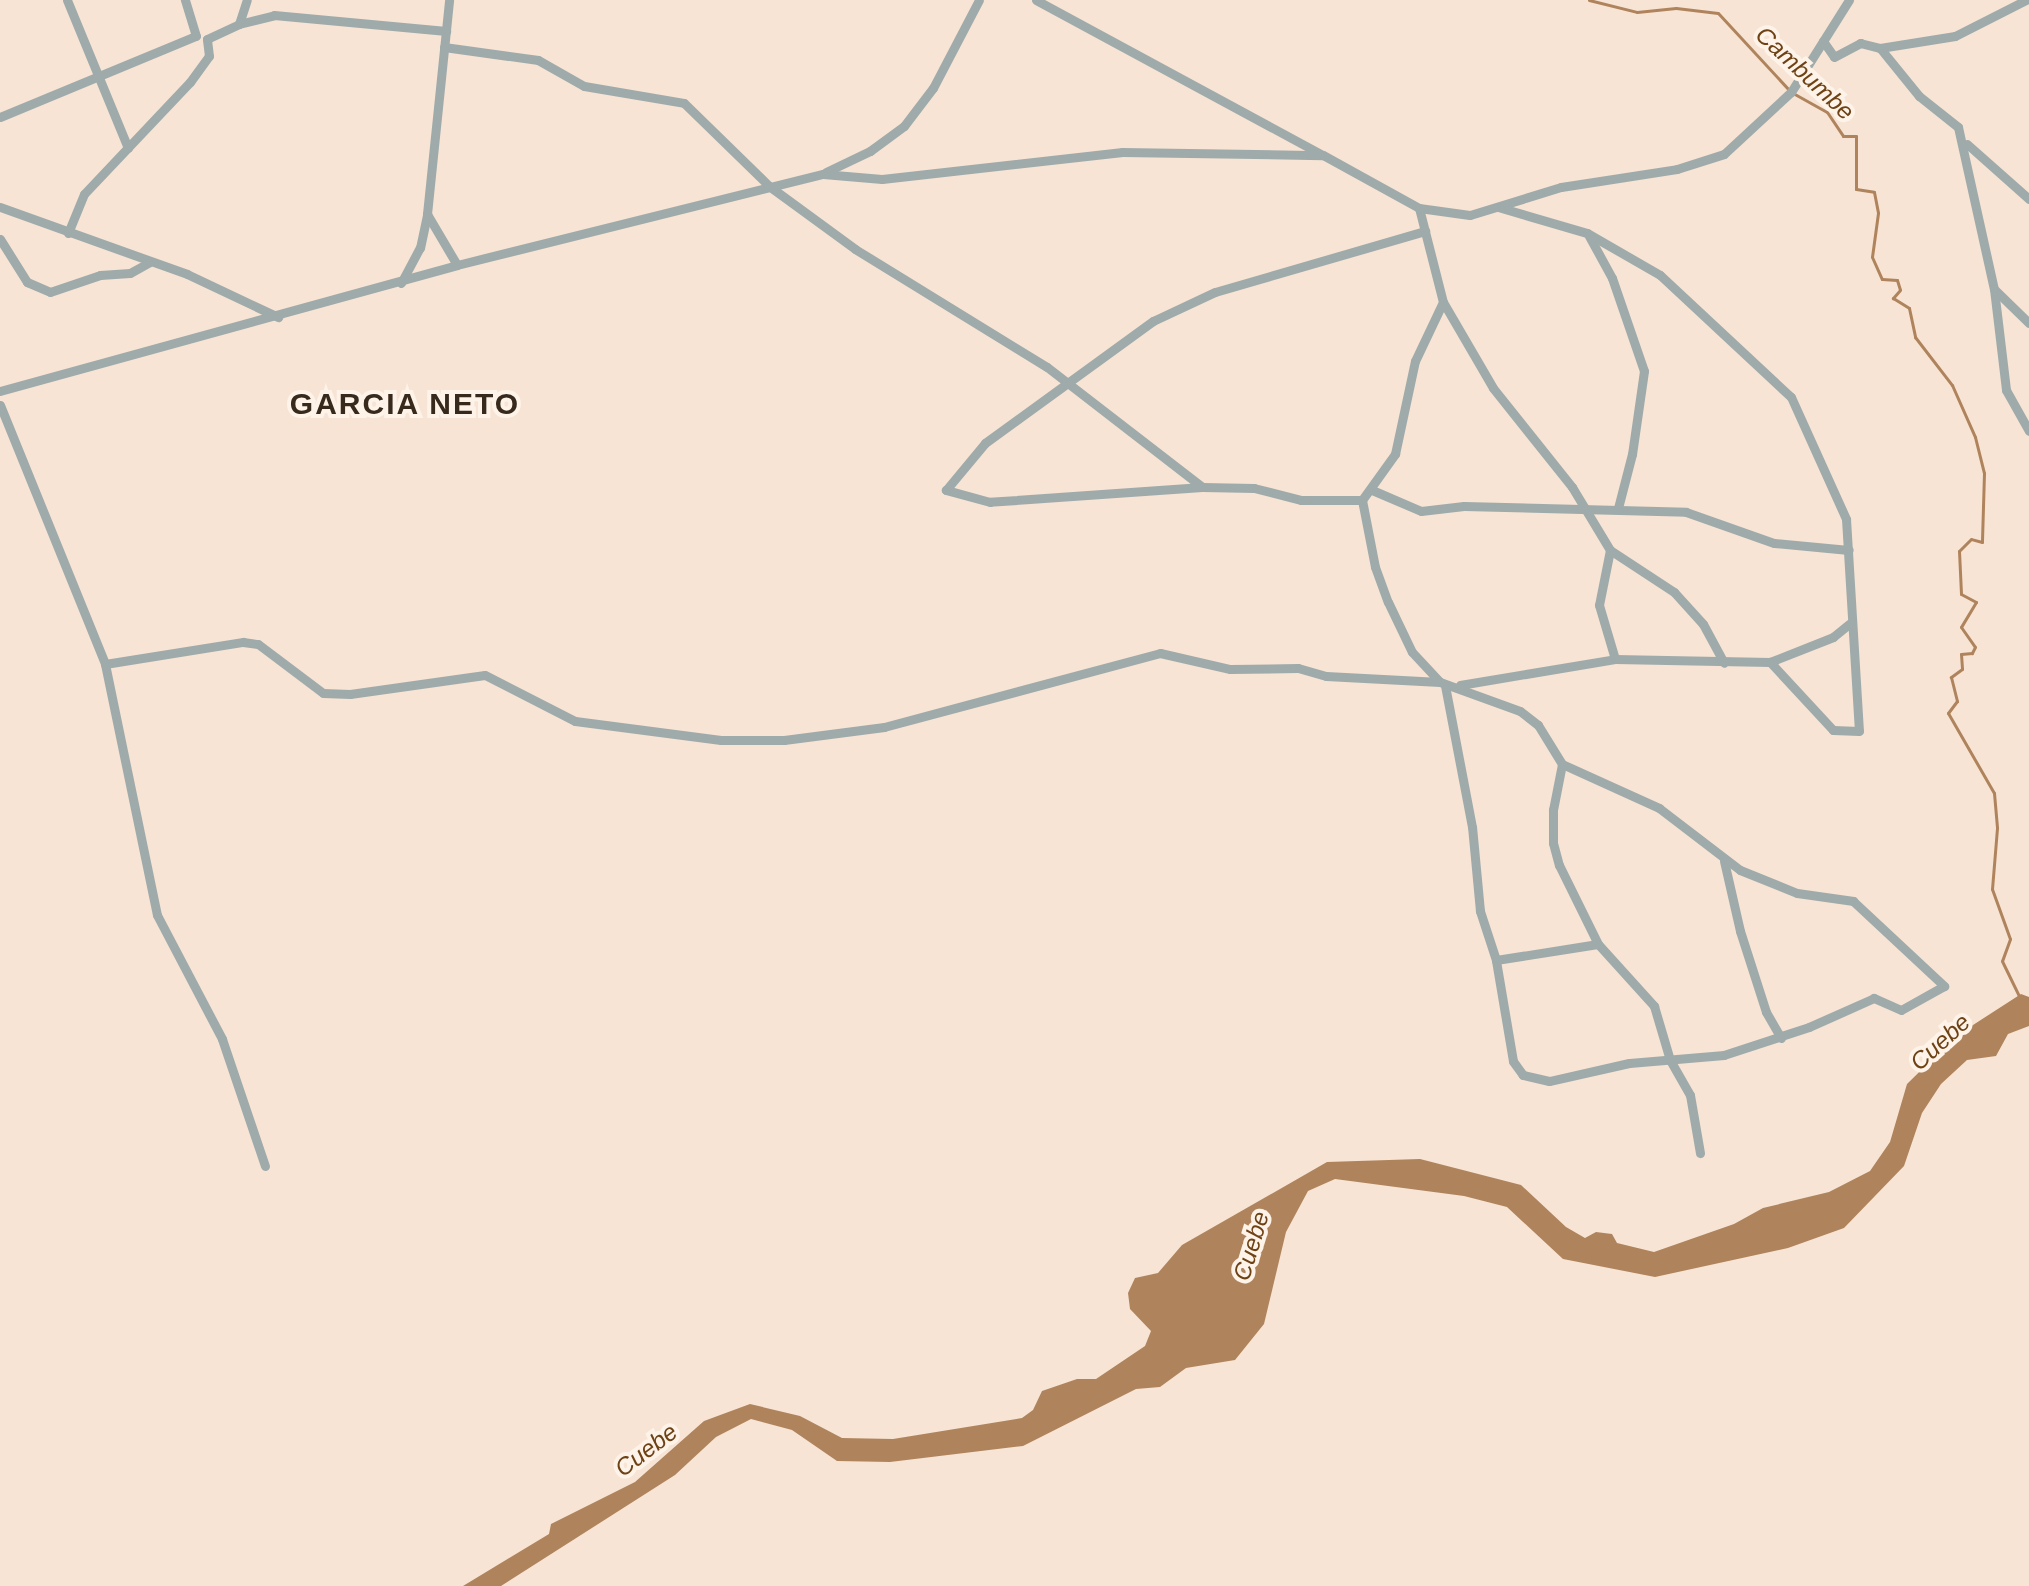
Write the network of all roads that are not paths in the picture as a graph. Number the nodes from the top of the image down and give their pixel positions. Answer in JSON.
{"nodes":[{"id":1,"x":67,"y":0,"type":"edge"},
{"id":2,"x":185,"y":0,"type":"edge"},
{"id":3,"x":247,"y":0,"type":"edge"},
{"id":4,"x":449,"y":0,"type":"edge"},
{"id":5,"x":979,"y":0,"type":"edge"},
{"id":6,"x":1036,"y":0,"type":"edge"},
{"id":7,"x":1849,"y":0,"type":"edge"},
{"id":8,"x":2026,"y":0,"type":"edge"},
{"id":9,"x":239,"y":24,"type":"junction"},
{"id":10,"x":446,"y":31,"type":"junction"},
{"id":11,"x":196,"y":36,"type":"junction"},
{"id":12,"x":207,"y":39,"type":"junction"},
{"id":13,"x":1823,"y":41,"type":"junction"},
{"id":14,"x":444,"y":47,"type":"junction"},
{"id":15,"x":1880,"y":48,"type":"junction"},
{"id":16,"x":100,"y":76,"type":"junction"},
{"id":17,"x":0,"y":117,"type":"edge"},
{"id":18,"x":1965,"y":142,"type":"junction"},
{"id":19,"x":128,"y":148,"type":"junction"},
{"id":20,"x":1323,"y":155,"type":"junction"},
{"id":21,"x":823,"y":174,"type":"junction"},
{"id":22,"x":769,"y":186,"type":"junction"},
{"id":23,"x":2029,"y":199,"type":"edge"},
{"id":24,"x":1497,"y":206,"type":"junction"},
{"id":25,"x":0,"y":207,"type":"edge"},
{"id":26,"x":1419,"y":208,"type":"junction"},
{"id":27,"x":427,"y":214,"type":"junction"},
{"id":28,"x":1425,"y":231,"type":"junction"},
{"id":29,"x":68,"y":233,"type":"junction"},
{"id":30,"x":1587,"y":233,"type":"junction"},
{"id":31,"x":0,"y":239,"type":"edge"},
{"id":32,"x":150,"y":262,"type":"junction"},
{"id":33,"x":457,"y":265,"type":"junction"},
{"id":34,"x":401,"y":283,"type":"junction"},
{"id":35,"x":1994,"y":289,"type":"junction"},
{"id":36,"x":1443,"y":302,"type":"junction"},
{"id":37,"x":278,"y":317,"type":"junction"},
{"id":38,"x":2029,"y":323,"type":"edge"},
{"id":39,"x":1069,"y":382,"type":"junction"},
{"id":40,"x":0,"y":391,"type":"edge"},
{"id":41,"x":0,"y":405,"type":"edge"},
{"id":42,"x":2029,"y":431,"type":"edge"},
{"id":43,"x":1202,"y":487,"type":"junction"},
{"id":44,"x":1372,"y":490,"type":"junction"},
{"id":45,"x":1362,"y":500,"type":"junction"},
{"id":46,"x":1585,"y":508,"type":"junction"},
{"id":47,"x":1618,"y":508,"type":"junction"},
{"id":48,"x":1610,"y":550,"type":"junction"},
{"id":49,"x":1849,"y":550,"type":"junction"},
{"id":50,"x":1849,"y":624,"type":"junction"},
{"id":51,"x":1833,"y":637,"type":"junction"},
{"id":52,"x":1851,"y":645,"type":"junction"},
{"id":53,"x":1615,"y":659,"type":"junction"},
{"id":54,"x":1770,"y":662,"type":"junction"},
{"id":55,"x":1724,"y":663,"type":"junction"},
{"id":56,"x":105,"y":664,"type":"junction"},
{"id":57,"x":1442,"y":684,"type":"junction"},
{"id":58,"x":1457,"y":686,"type":"junction"},
{"id":59,"x":1562,"y":764,"type":"junction"},
{"id":60,"x":1724,"y":861,"type":"junction"},
{"id":61,"x":1598,"y":944,"type":"junction"},
{"id":62,"x":1496,"y":960,"type":"junction"},
{"id":63,"x":1781,"y":1038,"type":"junction"},
{"id":64,"x":1670,"y":1060,"type":"junction"},
{"id":65,"x":1700,"y":1153,"type":"dead end"},
{"id":66,"x":265,"y":1166,"type":"dead end"}],
"edges":[{"from":1,"to":16,"type":"street"},
{"from":2,"to":11,"type":"street"},
{"from":3,"to":9,"type":"street"},
{"from":4,"to":10,"type":"street"},
{"from":5,"to":21,"type":"street"},
{"from":6,"to":20,"type":"street"},
{"from":7,"to":13,"type":"street"},
{"from":8,"to":15,"type":"street"},
{"from":9,"to":10,"type":"street"},
{"from":9,"to":12,"type":"street"},
{"from":10,"to":14,"type":"street"},
{"from":11,"to":12,"type":"street"},
{"from":11,"to":16,"type":"street"},
{"from":12,"to":19,"type":"street"},
{"from":13,"to":15,"type":"street"},
{"from":13,"to":24,"type":"street"},
{"from":14,"to":22,"type":"street"},
{"from":14,"to":27,"type":"street"},
{"from":15,"to":18,"type":"street"},
{"from":16,"to":17,"type":"street"},
{"from":16,"to":19,"type":"street"},
{"from":18,"to":23,"type":"street"},
{"from":18,"to":35,"type":"street"},
{"from":19,"to":29,"type":"street"},
{"from":20,"to":21,"type":"street"},
{"from":20,"to":26,"type":"street"},
{"from":21,"to":22,"type":"street"},
{"from":22,"to":33,"type":"street"},
{"from":22,"to":39,"type":"street"},
{"from":24,"to":26,"type":"street"},
{"from":24,"to":30,"type":"street"},
{"from":25,"to":29,"type":"street"},
{"from":26,"to":28,"type":"street"},
{"from":27,"to":33,"type":"street"},
{"from":27,"to":34,"type":"street"},
{"from":28,"to":36,"type":"street"},
{"from":28,"to":39,"type":"street"},
{"from":29,"to":32,"type":"street"},
{"from":30,"to":47,"type":"street"},
{"from":30,"to":49,"type":"street"},
{"from":31,"to":32,"type":"street"},
{"from":32,"to":37,"type":"street"},
{"from":33,"to":34,"type":"street"},
{"from":34,"to":37,"type":"street"},
{"from":35,"to":38,"type":"street"},
{"from":35,"to":42,"type":"street"},
{"from":36,"to":44,"type":"street"},
{"from":36,"to":46,"type":"street"},
{"from":37,"to":40,"type":"street"},
{"from":39,"to":43,"type":"street"},
{"from":39,"to":43,"type":"street"},
{"from":41,"to":56,"type":"street"},
{"from":43,"to":45,"type":"street"},
{"from":44,"to":45,"type":"street"},
{"from":44,"to":46,"type":"street"},
{"from":45,"to":57,"type":"street"},
{"from":46,"to":47,"type":"street"},
{"from":46,"to":48,"type":"street"},
{"from":47,"to":49,"type":"street"},
{"from":48,"to":53,"type":"street"},
{"from":48,"to":55,"type":"street"},
{"from":49,"to":50,"type":"street"},
{"from":50,"to":51,"type":"street"},
{"from":50,"to":52,"type":"street"},
{"from":51,"to":52,"type":"street"},
{"from":51,"to":54,"type":"street"},
{"from":52,"to":54,"type":"street"},
{"from":53,"to":55,"type":"street"},
{"from":53,"to":58,"type":"street"},
{"from":54,"to":55,"type":"street"},
{"from":56,"to":57,"type":"street"},
{"from":56,"to":66,"type":"street"},
{"from":57,"to":58,"type":"street"},
{"from":57,"to":62,"type":"street"},
{"from":58,"to":59,"type":"street"},
{"from":59,"to":60,"type":"street"},
{"from":59,"to":61,"type":"street"},
{"from":60,"to":63,"type":"street"},
{"from":60,"to":63,"type":"street"},
{"from":61,"to":62,"type":"street"},
{"from":61,"to":64,"type":"street"},
{"from":62,"to":64,"type":"street"},
{"from":63,"to":64,"type":"street"},
{"from":64,"to":65,"type":"street"}]}
